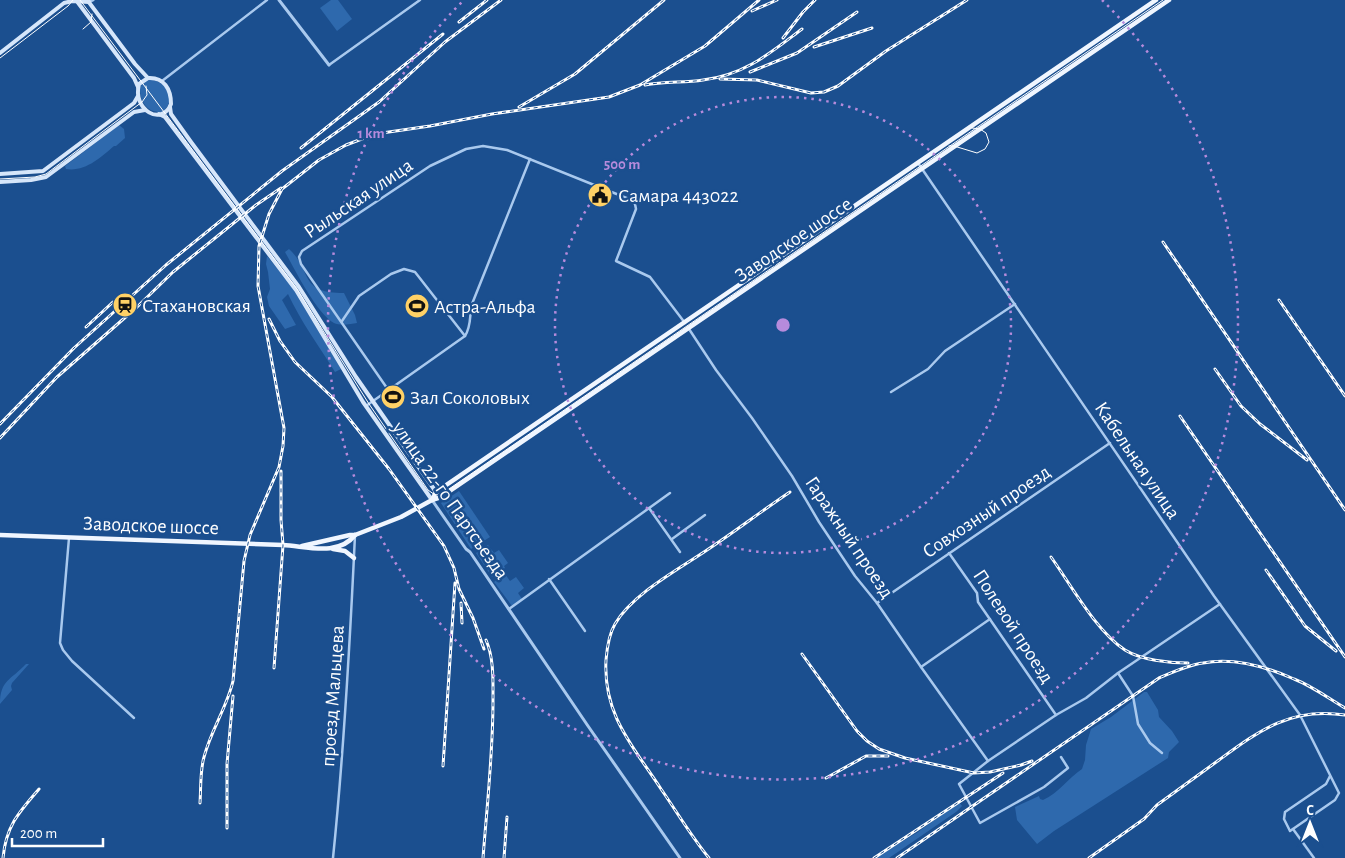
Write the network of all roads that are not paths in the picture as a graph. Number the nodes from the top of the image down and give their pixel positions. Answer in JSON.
{"nodes":[{"id":1,"x":76,"y":0,"type":"edge"},
{"id":2,"x":267,"y":0,"type":"edge"},
{"id":3,"x":279,"y":0,"type":"edge"},
{"id":4,"x":420,"y":0,"type":"edge"},
{"id":5,"x":1169,"y":0,"type":"edge"},
{"id":6,"x":90,"y":1,"type":"edge"},
{"id":7,"x":1155,"y":1,"type":"edge"},
{"id":8,"x":1159,"y":7,"type":"junction"},
{"id":9,"x":0,"y":53,"type":"edge"},
{"id":10,"x":329,"y":65,"type":"joint"},
{"id":11,"x":148,"y":78,"type":"junction"},
{"id":12,"x":162,"y":81,"type":"junction"},
{"id":13,"x":138,"y":87,"type":"junction"},
{"id":14,"x":138,"y":96,"type":"junction"},
{"id":15,"x":1005,"y":104,"type":"junction"},
{"id":16,"x":170,"y":107,"type":"junction"},
{"id":17,"x":1009,"y":109,"type":"junction"},
{"id":18,"x":145,"y":110,"type":"junction"},
{"id":19,"x":159,"y":114,"type":"junction"},
{"id":20,"x":189,"y":144,"type":"junction"},
{"id":21,"x":530,"y":159,"type":"junction"},
{"id":22,"x":918,"y":163,"type":"junction"},
{"id":23,"x":922,"y":168,"type":"junction"},
{"id":24,"x":0,"y":174,"type":"edge"},
{"id":25,"x":0,"y":182,"type":"edge"},
{"id":26,"x":297,"y":288,"type":"junction"},
{"id":27,"x":1015,"y":304,"type":"junction"},
{"id":28,"x":341,"y":322,"type":"junction"},
{"id":29,"x":685,"y":323,"type":"junction"},
{"id":30,"x":689,"y":328,"type":"junction"},
{"id":31,"x":465,"y":336,"type":"junction"},
{"id":32,"x":389,"y":391,"type":"junction"},
{"id":33,"x":891,"y":392,"type":"dead end"},
{"id":34,"x":374,"y":401,"type":"junction"},
{"id":35,"x":366,"y":406,"type":"junction"},
{"id":36,"x":556,"y":410,"type":"junction"},
{"id":37,"x":560,"y":415,"type":"junction"},
{"id":38,"x":1110,"y":443,"type":"junction"},
{"id":39,"x":436,"y":492,"type":"junction"},
{"id":40,"x":670,"y":493,"type":"dead end"},
{"id":41,"x":432,"y":500,"type":"junction"},
{"id":42,"x":649,"y":508,"type":"junction"},
{"id":43,"x":705,"y":515,"type":"dead end"},
{"id":44,"x":0,"y":535,"type":"edge"},
{"id":45,"x":355,"y":535,"type":"junction"},
{"id":46,"x":69,"y":537,"type":"junction"},
{"id":47,"x":671,"y":540,"type":"junction"},
{"id":48,"x":302,"y":546,"type":"junction"},
{"id":49,"x":332,"y":548,"type":"junction"},
{"id":50,"x":680,"y":552,"type":"dead end"},
{"id":51,"x":949,"y":553,"type":"junction"},
{"id":52,"x":354,"y":558,"type":"junction"},
{"id":53,"x":549,"y":579,"type":"junction"},
{"id":54,"x":877,"y":603,"type":"junction"},
{"id":55,"x":1220,"y":604,"type":"junction"},
{"id":56,"x":509,"y":609,"type":"junction"},
{"id":57,"x":990,"y":619,"type":"junction"},
{"id":58,"x":585,"y":631,"type":"dead end"},
{"id":59,"x":921,"y":667,"type":"junction"},
{"id":60,"x":1118,"y":673,"type":"junction"},
{"id":61,"x":1056,"y":715,"type":"junction"},
{"id":62,"x":134,"y":718,"type":"dead end"},
{"id":63,"x":1162,"y":753,"type":"dead end"},
{"id":64,"x":1061,"y":757,"type":"dead end"},
{"id":65,"x":988,"y":761,"type":"junction"},
{"id":66,"x":1330,"y":776,"type":"junction"},
{"id":67,"x":1339,"y":793,"type":"junction"},
{"id":68,"x":1343,"y":794,"type":"dead end"},
{"id":69,"x":1293,"y":829,"type":"junction"},
{"id":70,"x":333,"y":858,"type":"edge"},
{"id":71,"x":680,"y":858,"type":"edge"},
{"id":72,"x":1314,"y":858,"type":"edge"}],
"edges":[{"from":1,"to":6,"type":"main road"},
{"from":1,"to":9,"type":"main road"},
{"from":1,"to":13,"type":"main road"},
{"from":2,"to":12,"type":"street"},
{"from":3,"to":10,"type":"street"},
{"from":4,"to":10,"type":"street"},
{"from":5,"to":8,"type":"main road","name":"Заводское шоссе"},
{"from":6,"to":11,"type":"main road"},
{"from":7,"to":8,"type":"main road"},
{"from":7,"to":15,"type":"main road","name":"Заводское шоссе"},
{"from":8,"to":17,"type":"main road","name":"Заводское шоссе"},
{"from":11,"to":12,"type":"main road"},
{"from":11,"to":13,"type":"main road"},
{"from":12,"to":16,"type":"main road"},
{"from":13,"to":14,"type":"main road"},
{"from":14,"to":18,"type":"main road"},
{"from":14,"to":24,"type":"main road"},
{"from":15,"to":17,"type":"main road"},
{"from":15,"to":22,"type":"main road","name":"Заводское шоссе"},
{"from":16,"to":19,"type":"main road"},
{"from":16,"to":20,"type":"main road","name":"улица 22-го Партсъезда"},
{"from":17,"to":23,"type":"main road","name":"Заводское шоссе"},
{"from":18,"to":19,"type":"main road"},
{"from":18,"to":25,"type":"main road"},
{"from":19,"to":20,"type":"main road","name":"улица 22-го Партсъезда"},
{"from":20,"to":26,"type":"main road","name":"улица 22-го Партсъезда"},
{"from":21,"to":28,"type":"street","name":"Рыльская улица"},
{"from":21,"to":29,"type":"street","name":"Рыльская улица"},
{"from":21,"to":31,"type":"street"},
{"from":22,"to":23,"type":"street","name":"Кабельная улица"},
{"from":22,"to":29,"type":"main road","name":"Заводское шоссе"},
{"from":23,"to":27,"type":"street","name":"Кабельная улица"},
{"from":23,"to":30,"type":"main road","name":"Заводское шоссе"},
{"from":26,"to":34,"type":"main road","name":"улица 22-го Партсъезда"},
{"from":26,"to":35,"type":"main road","name":"улица 22-го Партсъезда"},
{"from":27,"to":33,"type":"street"},
{"from":27,"to":38,"type":"street","name":"Кабельная улица"},
{"from":28,"to":31,"type":"street"},
{"from":28,"to":32,"type":"street","name":"Рыльская улица"},
{"from":29,"to":30,"type":"main road"},
{"from":29,"to":36,"type":"main road","name":"Заводское шоссе"},
{"from":30,"to":37,"type":"main road","name":"Заводское шоссе"},
{"from":30,"to":54,"type":"street","name":"Гаражный проезд"},
{"from":31,"to":32,"type":"street"},
{"from":32,"to":34,"type":"street"},
{"from":34,"to":35,"type":"street"},
{"from":34,"to":39,"type":"main road","name":"улица 22-го Партсъезда"},
{"from":35,"to":41,"type":"main road","name":"улица 22-го Партсъезда"},
{"from":36,"to":37,"type":"main road"},
{"from":36,"to":39,"type":"main road","name":"Заводское шоссе"},
{"from":37,"to":41,"type":"main road","name":"Заводское шоссе"},
{"from":38,"to":51,"type":"street","name":"Совхозный проезд"},
{"from":38,"to":55,"type":"street","name":"Кабельная улица"},
{"from":39,"to":41,"type":"main road","name":"Заводское шоссе"},
{"from":40,"to":42,"type":"street"},
{"from":41,"to":45,"type":"main road","name":"Заводское шоссе"},
{"from":41,"to":56,"type":"street","name":"улица 22-го Партсъезда"},
{"from":42,"to":47,"type":"street"},
{"from":42,"to":53,"type":"street"},
{"from":43,"to":47,"type":"street"},
{"from":44,"to":46,"type":"main road","name":"Заводское шоссе"},
{"from":45,"to":48,"type":"main road","name":"Заводское шоссе"},
{"from":45,"to":49,"type":"main road","name":"Заводское шоссе"},
{"from":45,"to":52,"type":"street","name":"проезд Мальцева"},
{"from":46,"to":48,"type":"main road","name":"Заводское шоссе"},
{"from":46,"to":62,"type":"street"},
{"from":47,"to":50,"type":"street"},
{"from":48,"to":49,"type":"main road","name":"Заводское шоссе"},
{"from":49,"to":52,"type":"main road"},
{"from":51,"to":54,"type":"street","name":"Совхозный проезд"},
{"from":51,"to":57,"type":"street","name":"Полевой проезд"},
{"from":52,"to":70,"type":"street","name":"проезд Мальцева"},
{"from":53,"to":56,"type":"street"},
{"from":53,"to":58,"type":"street"},
{"from":54,"to":59,"type":"street","name":"Гаражный проезд"},
{"from":55,"to":60,"type":"street"},
{"from":55,"to":66,"type":"street","name":"Кабельная улица"},
{"from":56,"to":71,"type":"street","name":"улица 22-го Партсъезда"},
{"from":57,"to":59,"type":"street"},
{"from":57,"to":61,"type":"street","name":"Полевой проезд"},
{"from":59,"to":65,"type":"street","name":"Гаражный проезд"},
{"from":60,"to":61,"type":"street"},
{"from":60,"to":63,"type":"street"},
{"from":61,"to":65,"type":"street"},
{"from":64,"to":65,"type":"street"},
{"from":66,"to":67,"type":"street","name":"Кабельная улица"},
{"from":66,"to":69,"type":"street"},
{"from":67,"to":68,"type":"street"},
{"from":67,"to":69,"type":"street"},
{"from":69,"to":72,"type":"street"}]}
